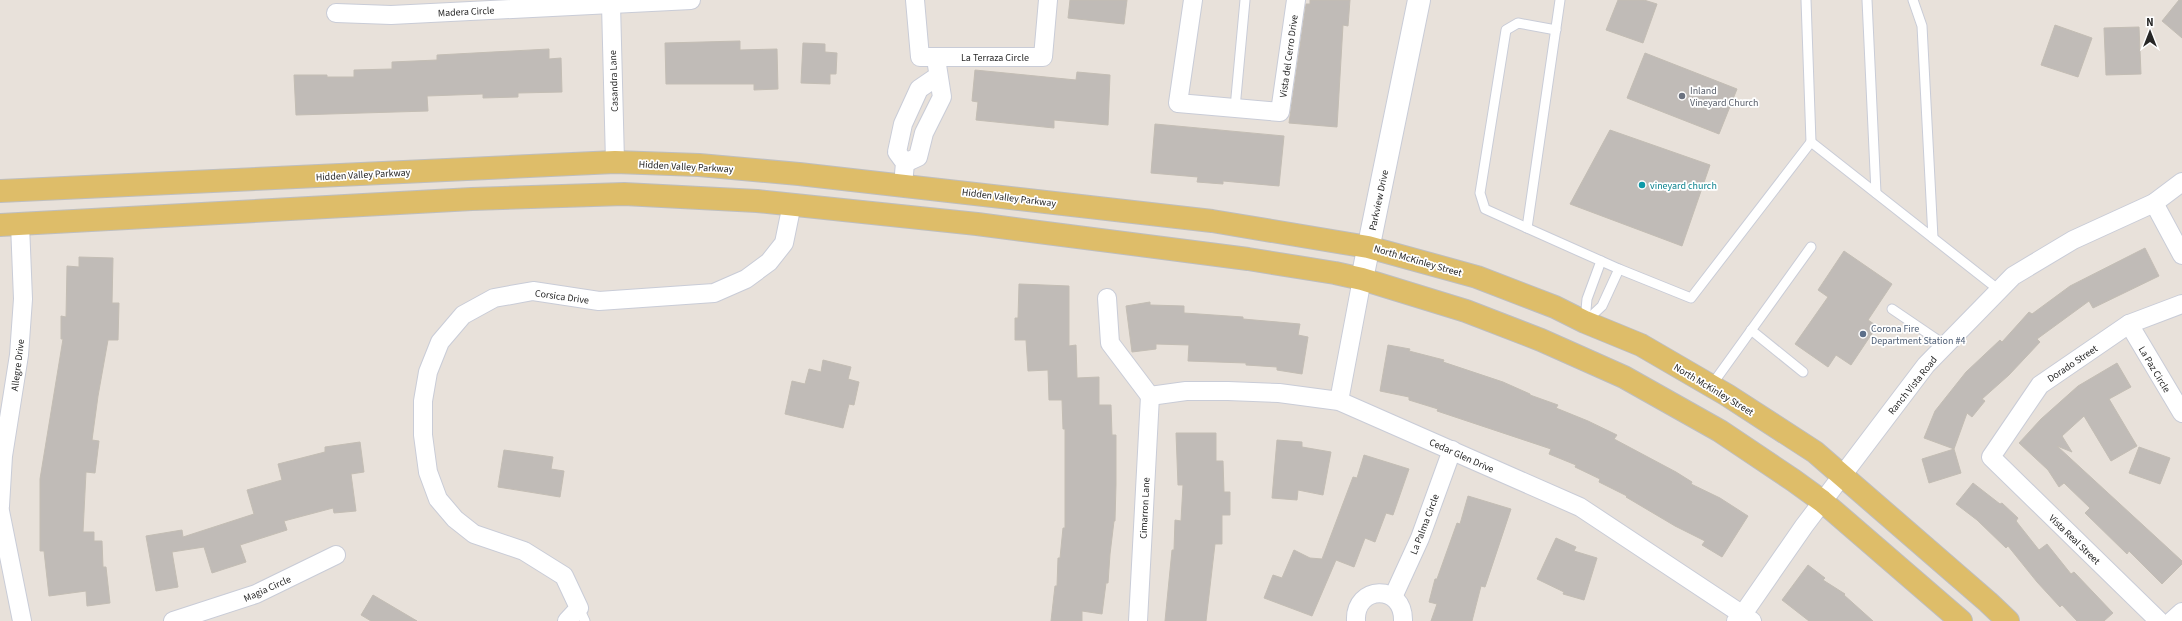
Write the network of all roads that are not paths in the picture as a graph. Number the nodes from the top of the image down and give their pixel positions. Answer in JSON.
{"nodes":[{"id":1,"x":691,"y":0,"type":"edge"},
{"id":2,"x":915,"y":0,"type":"edge"},
{"id":3,"x":1048,"y":0,"type":"edge"},
{"id":4,"x":1193,"y":0,"type":"edge"},
{"id":5,"x":1245,"y":0,"type":"edge"},
{"id":6,"x":1296,"y":0,"type":"edge"},
{"id":7,"x":1419,"y":0,"type":"edge"},
{"id":8,"x":1560,"y":0,"type":"edge"},
{"id":9,"x":1806,"y":0,"type":"edge"},
{"id":10,"x":1867,"y":0,"type":"edge"},
{"id":11,"x":1913,"y":0,"type":"edge"},
{"id":12,"x":610,"y":2,"type":"edge"},
{"id":13,"x":336,"y":13,"type":"dead end"},
{"id":14,"x":1556,"y":30,"type":"junction"},
{"id":15,"x":937,"y":57,"type":"junction"},
{"id":16,"x":938,"y":76,"type":"junction"},
{"id":17,"x":912,"y":104,"type":"junction"},
{"id":18,"x":1235,"y":108,"type":"junction"},
{"id":19,"x":934,"y":111,"type":"junction"},
{"id":20,"x":1812,"y":142,"type":"junction"},
{"id":21,"x":615,"y":162,"type":"junction"},
{"id":22,"x":905,"y":163,"type":"junction"},
{"id":23,"x":2182,"y":182,"type":"edge"},
{"id":24,"x":903,"y":185,"type":"junction"},
{"id":25,"x":0,"y":191,"type":"edge"},
{"id":26,"x":1876,"y":193,"type":"junction"},
{"id":27,"x":472,"y":199,"type":"junction"},
{"id":28,"x":757,"y":201,"type":"junction"},
{"id":29,"x":2154,"y":203,"type":"junction"},
{"id":30,"x":792,"y":204,"type":"junction"},
{"id":31,"x":977,"y":224,"type":"junction"},
{"id":32,"x":10,"y":225,"type":"edge"},
{"id":33,"x":1527,"y":228,"type":"junction"},
{"id":34,"x":1932,"y":238,"type":"junction"},
{"id":35,"x":1368,"y":247,"type":"junction"},
{"id":36,"x":1812,"y":247,"type":"dead end"},
{"id":37,"x":2182,"y":254,"type":"edge"},
{"id":38,"x":1601,"y":261,"type":"junction"},
{"id":39,"x":1619,"y":269,"type":"junction"},
{"id":40,"x":1362,"y":279,"type":"junction"},
{"id":41,"x":1999,"y":290,"type":"junction"},
{"id":42,"x":1107,"y":298,"type":"dead end"},
{"id":43,"x":2182,"y":304,"type":"edge"},
{"id":44,"x":1892,"y":309,"type":"dead end"},
{"id":45,"x":1585,"y":322,"type":"junction"},
{"id":46,"x":2129,"y":324,"type":"junction"},
{"id":47,"x":1751,"y":330,"type":"junction"},
{"id":48,"x":1946,"y":345,"type":"junction"},
{"id":49,"x":1803,"y":372,"type":"dead end"},
{"id":50,"x":1712,"y":386,"type":"junction"},
{"id":51,"x":1150,"y":396,"type":"junction"},
{"id":52,"x":1339,"y":401,"type":"junction"},
{"id":53,"x":2182,"y":413,"type":"edge"},
{"id":54,"x":1452,"y":450,"type":"junction"},
{"id":55,"x":1991,"y":457,"type":"joint"},
{"id":56,"x":1842,"y":476,"type":"junction"},
{"id":57,"x":1822,"y":501,"type":"junction"},
{"id":58,"x":0,"y":506,"type":"edge"},
{"id":59,"x":0,"y":511,"type":"edge"},
{"id":60,"x":336,"y":555,"type":"dead end"},
{"id":61,"x":1393,"y":597,"type":"junction"},
{"id":62,"x":2182,"y":612,"type":"edge"},
{"id":63,"x":582,"y":614,"type":"edge"},
{"id":64,"x":1743,"y":619,"type":"edge"},
{"id":65,"x":22,"y":621,"type":"edge"},
{"id":66,"x":173,"y":621,"type":"edge"},
{"id":67,"x":567,"y":621,"type":"edge"},
{"id":68,"x":1138,"y":621,"type":"edge"},
{"id":69,"x":1356,"y":621,"type":"edge"},
{"id":70,"x":1403,"y":621,"type":"edge"},
{"id":71,"x":1960,"y":621,"type":"edge"},
{"id":72,"x":2008,"y":621,"type":"edge"},
{"id":73,"x":2159,"y":621,"type":"edge"},
{"id":74,"x":2172,"y":621,"type":"edge"}],
"edges":[{"from":1,"to":12,"type":"street","name":"Madera Circle"},
{"from":2,"to":15,"type":"street","name":"La Terraza Circle"},
{"from":3,"to":15,"type":"street","name":"La Terraza Circle"},
{"from":4,"to":18,"type":"street"},
{"from":5,"to":18,"type":"lane"},
{"from":6,"to":18,"type":"street","name":"Vista del Cerro Drive"},
{"from":7,"to":35,"type":"street","name":"Parkview Drive"},
{"from":8,"to":14,"type":"lane"},
{"from":9,"to":20,"type":"lane"},
{"from":10,"to":26,"type":"lane"},
{"from":11,"to":34,"type":"lane"},
{"from":12,"to":13,"type":"street","name":"Madera Circle"},
{"from":12,"to":21,"type":"street","name":"Casandra Lane"},
{"from":14,"to":33,"type":"lane"},
{"from":14,"to":33,"type":"lane"},
{"from":15,"to":16,"type":"street"},
{"from":16,"to":17,"type":"street"},
{"from":16,"to":19,"type":"street"},
{"from":17,"to":19,"type":"street"},
{"from":17,"to":22,"type":"street"},
{"from":19,"to":22,"type":"street"},
{"from":20,"to":26,"type":"lane"},
{"from":20,"to":39,"type":"lane"},
{"from":21,"to":24,"type":"main road","name":"Hidden Valley Parkway"},
{"from":21,"to":25,"type":"main road","name":"Hidden Valley Parkway"},
{"from":21,"to":27,"type":"main road"},
{"from":21,"to":28,"type":"main road"},
{"from":22,"to":24,"type":"street"},
{"from":23,"to":29,"type":"street","name":"Ranch Vista Road"},
{"from":24,"to":31,"type":"main road"},
{"from":24,"to":35,"type":"main road","name":"Hidden Valley Parkway"},
{"from":26,"to":34,"type":"lane"},
{"from":27,"to":28,"type":"main road"},
{"from":27,"to":32,"type":"main road"},
{"from":28,"to":30,"type":"main road"},
{"from":29,"to":37,"type":"street"},
{"from":29,"to":41,"type":"street","name":"Ranch Vista Road"},
{"from":30,"to":31,"type":"main road"},
{"from":30,"to":63,"type":"street","name":"Corsica Drive"},
{"from":31,"to":40,"type":"main road"},
{"from":32,"to":58,"type":"street","name":"Allegre Drive"},
{"from":33,"to":38,"type":"lane"},
{"from":34,"to":41,"type":"lane"},
{"from":35,"to":40,"type":"street","name":"Parkview Drive"},
{"from":35,"to":45,"type":"main road","name":"North McKinley Street"},
{"from":36,"to":47,"type":"lane"},
{"from":38,"to":39,"type":"lane"},
{"from":38,"to":45,"type":"lane"},
{"from":39,"to":45,"type":"lane"},
{"from":40,"to":52,"type":"street","name":"Parkview Drive"},
{"from":40,"to":57,"type":"main road"},
{"from":41,"to":48,"type":"street","name":"Ranch Vista Road"},
{"from":42,"to":51,"type":"street"},
{"from":43,"to":46,"type":"street","name":"Dorado Street"},
{"from":44,"to":48,"type":"lane"},
{"from":45,"to":50,"type":"main road","name":"North McKinley Street"},
{"from":46,"to":53,"type":"street","name":"La Paz Circle"},
{"from":46,"to":55,"type":"street","name":"Dorado Street"},
{"from":47,"to":49,"type":"lane"},
{"from":47,"to":50,"type":"lane"},
{"from":48,"to":56,"type":"street","name":"Ranch Vista Road"},
{"from":50,"to":56,"type":"main road","name":"North McKinley Street"},
{"from":51,"to":52,"type":"street","name":"Cedar Glen Drive"},
{"from":51,"to":68,"type":"street","name":"Cimarron Lane"},
{"from":52,"to":54,"type":"street","name":"Cedar Glen Drive"},
{"from":54,"to":61,"type":"street","name":"La Palma Circle"},
{"from":54,"to":64,"type":"street","name":"Cedar Glen Drive"},
{"from":55,"to":73,"type":"street","name":"Vista Real Street"},
{"from":56,"to":57,"type":"street","name":"Ranch Vista Road"},
{"from":56,"to":72,"type":"main road","name":"North McKinley Street"},
{"from":57,"to":64,"type":"street","name":"Ranch Vista Road"},
{"from":57,"to":71,"type":"main road"},
{"from":59,"to":65,"type":"street"},
{"from":60,"to":66,"type":"street","name":"Magia Circle"},
{"from":61,"to":69,"type":"street"},
{"from":61,"to":70,"type":"street"},
{"from":62,"to":74,"type":"street"},
{"from":63,"to":67,"type":"street"}]}
